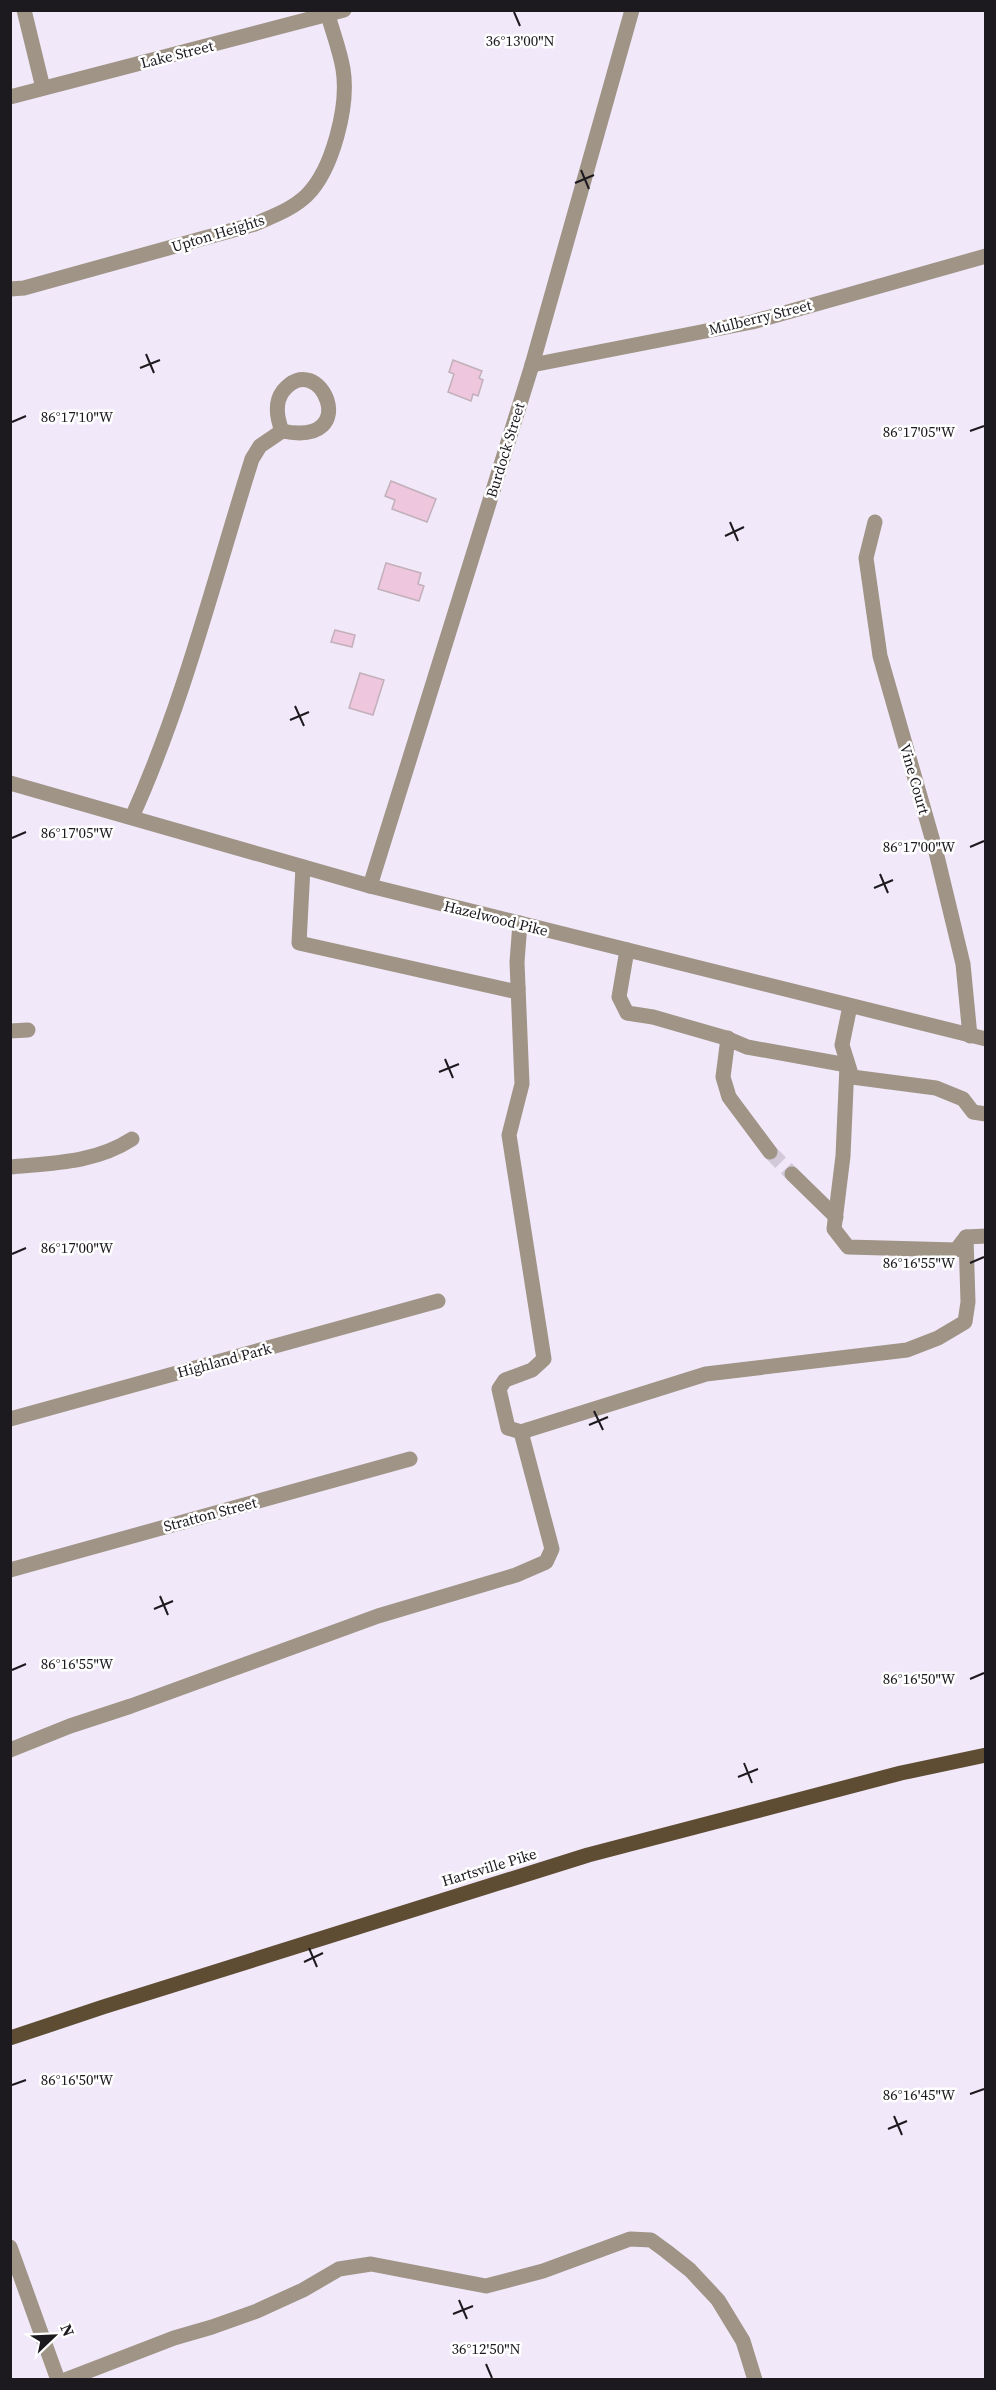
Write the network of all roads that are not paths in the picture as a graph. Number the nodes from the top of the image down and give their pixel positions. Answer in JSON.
{"nodes":[{"id":1,"x":24,"y":10,"type":"edge"},
{"id":2,"x":344,"y":10,"type":"edge"},
{"id":3,"x":632,"y":10,"type":"edge"},
{"id":4,"x":328,"y":15,"type":"junction"},
{"id":5,"x":43,"y":88,"type":"junction"},
{"id":6,"x":10,"y":97,"type":"edge"},
{"id":7,"x":986,"y":256,"type":"edge"},
{"id":8,"x":10,"y":289,"type":"edge"},
{"id":9,"x":532,"y":365,"type":"junction"},
{"id":10,"x":282,"y":431,"type":"dead end"},
{"id":11,"x":874,"y":522,"type":"dead end"},
{"id":12,"x":10,"y":783,"type":"edge"},
{"id":13,"x":132,"y":817,"type":"junction"},
{"id":14,"x":303,"y":867,"type":"junction"},
{"id":15,"x":370,"y":886,"type":"junction"},
{"id":16,"x":520,"y":923,"type":"junction"},
{"id":17,"x":627,"y":950,"type":"junction"},
{"id":18,"x":518,"y":988,"type":"junction"},
{"id":19,"x":850,"y":1006,"type":"junction"},
{"id":20,"x":28,"y":1029,"type":"dead end"},
{"id":21,"x":10,"y":1031,"type":"edge"},
{"id":22,"x":970,"y":1036,"type":"junction"},
{"id":23,"x":728,"y":1038,"type":"junction"},
{"id":24,"x":986,"y":1039,"type":"edge"},
{"id":25,"x":847,"y":1065,"type":"junction"},
{"id":26,"x":986,"y":1114,"type":"edge"},
{"id":27,"x":132,"y":1139,"type":"dead end"},
{"id":28,"x":770,"y":1152,"type":"tunnel mouth"},
{"id":29,"x":10,"y":1167,"type":"edge"},
{"id":30,"x":792,"y":1174,"type":"tunnel mouth"},
{"id":31,"x":836,"y":1217,"type":"junction"},
{"id":32,"x":986,"y":1236,"type":"edge"},
{"id":33,"x":966,"y":1237,"type":"junction"},
{"id":34,"x":438,"y":1301,"type":"dead end"},
{"id":35,"x":10,"y":1419,"type":"edge"},
{"id":36,"x":521,"y":1432,"type":"junction"},
{"id":37,"x":410,"y":1459,"type":"dead end"},
{"id":38,"x":10,"y":1570,"type":"edge"},
{"id":39,"x":10,"y":1750,"type":"edge"},
{"id":40,"x":986,"y":1755,"type":"edge"},
{"id":41,"x":10,"y":2038,"type":"edge"},
{"id":42,"x":10,"y":2247,"type":"edge"},
{"id":43,"x":58,"y":2379,"type":"edge"},
{"id":44,"x":65,"y":2379,"type":"edge"},
{"id":45,"x":755,"y":2379,"type":"edge"}],
"edges":[{"from":1,"to":5,"type":"street"},
{"from":2,"to":4,"type":"street","name":"Lake Street"},
{"from":3,"to":9,"type":"street","name":"Burdock Street"},
{"from":4,"to":5,"type":"street","name":"Lake Street"},
{"from":4,"to":8,"type":"street","name":"Upton Heights"},
{"from":5,"to":6,"type":"street","name":"Lake Street"},
{"from":7,"to":9,"type":"street","name":"Mulberry Street"},
{"from":9,"to":15,"type":"street","name":"Burdock Street"},
{"from":10,"to":13,"type":"street"},
{"from":11,"to":22,"type":"street","name":"Vine Court"},
{"from":12,"to":13,"type":"street","name":"Hazelwood Pike"},
{"from":13,"to":14,"type":"street","name":"Hazelwood Pike"},
{"from":14,"to":15,"type":"street","name":"Hazelwood Pike"},
{"from":14,"to":18,"type":"street"},
{"from":15,"to":16,"type":"street","name":"Hazelwood Pike"},
{"from":16,"to":17,"type":"street","name":"Hazelwood Pike"},
{"from":16,"to":18,"type":"street"},
{"from":17,"to":19,"type":"street","name":"Hazelwood Pike"},
{"from":17,"to":23,"type":"street"},
{"from":18,"to":36,"type":"street"},
{"from":19,"to":22,"type":"street","name":"Hazelwood Pike"},
{"from":19,"to":25,"type":"street"},
{"from":20,"to":21,"type":"street"},
{"from":22,"to":24,"type":"street","name":"Hazelwood Pike"},
{"from":23,"to":25,"type":"street"},
{"from":23,"to":28,"type":"street"},
{"from":25,"to":26,"type":"street"},
{"from":25,"to":31,"type":"street"},
{"from":27,"to":29,"type":"street"},
{"from":30,"to":31,"type":"street"},
{"from":31,"to":33,"type":"street"},
{"from":32,"to":33,"type":"street"},
{"from":33,"to":36,"type":"street"},
{"from":34,"to":35,"type":"street","name":"Highland Park"},
{"from":36,"to":39,"type":"street"},
{"from":37,"to":38,"type":"street","name":"Stratton Street"},
{"from":40,"to":41,"type":"main road","name":"Hartsville Pike"},
{"from":42,"to":43,"type":"street"},
{"from":44,"to":45,"type":"street"}]}
